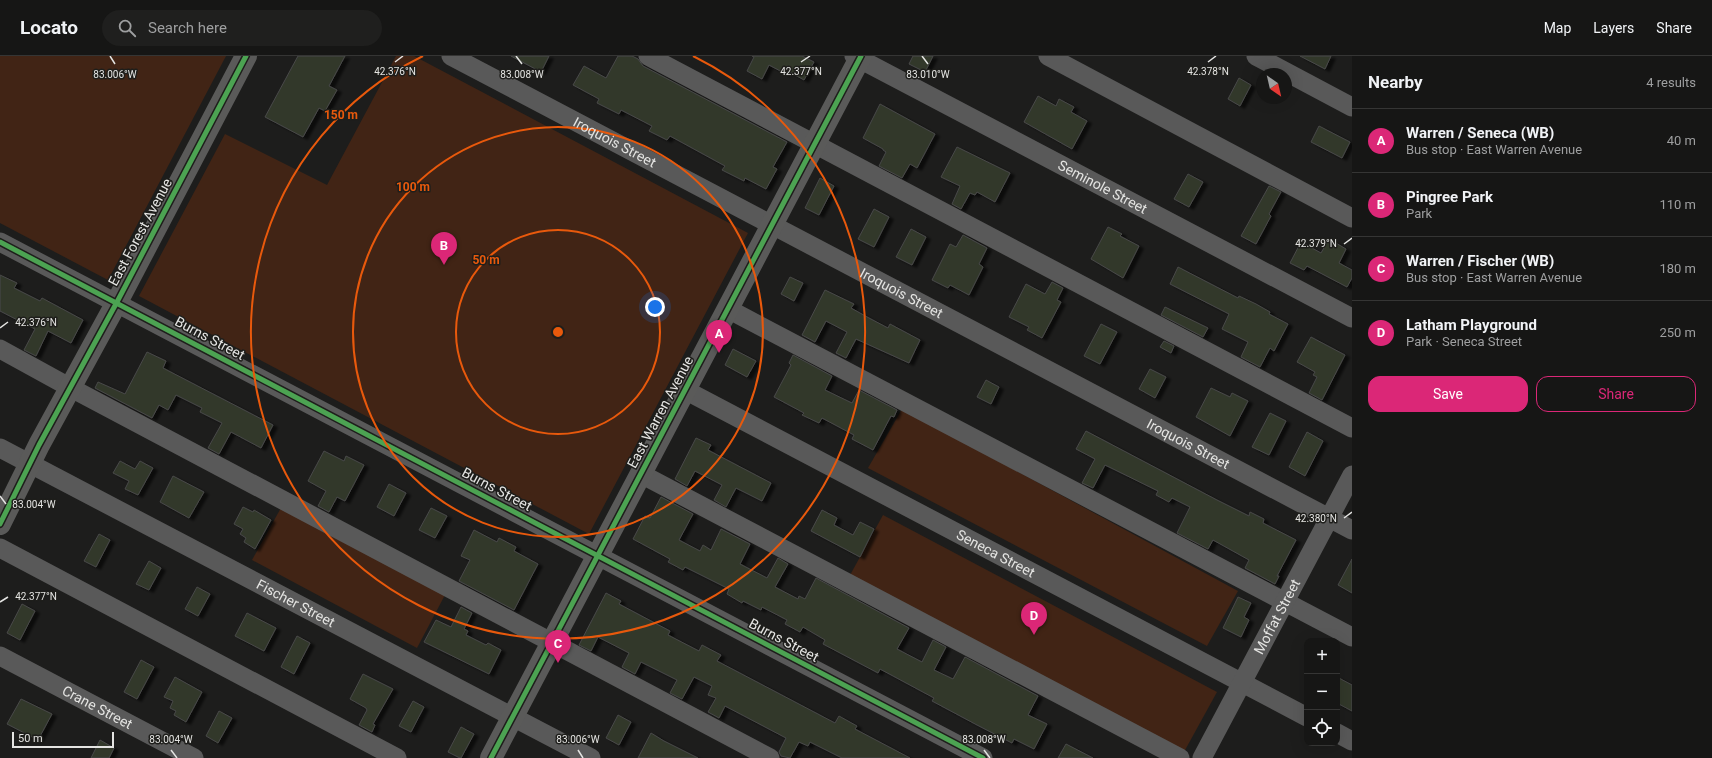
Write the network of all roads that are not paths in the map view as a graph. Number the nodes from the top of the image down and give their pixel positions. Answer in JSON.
{"nodes":[{"id":1,"x":246,"y":56,"type":"edge"},
{"id":2,"x":451,"y":56,"type":"edge"},
{"id":3,"x":648,"y":56,"type":"edge"},
{"id":4,"x":1048,"y":56,"type":"edge"},
{"id":5,"x":1256,"y":56,"type":"edge"},
{"id":6,"x":858,"y":57,"type":"edge"},
{"id":7,"x":1352,"y":107,"type":"edge"},
{"id":8,"x":815,"y":144,"type":"junction"},
{"id":9,"x":1352,"y":218,"type":"edge"},
{"id":10,"x":772,"y":225,"type":"junction"},
{"id":11,"x":0,"y":242,"type":"edge"},
{"id":12,"x":117,"y":302,"type":"junction"},
{"id":13,"x":728,"y":309,"type":"junction"},
{"id":14,"x":1352,"y":318,"type":"edge"},
{"id":15,"x":0,"y":349,"type":"edge"},
{"id":16,"x":71,"y":388,"type":"junction"},
{"id":17,"x":685,"y":390,"type":"junction"},
{"id":18,"x":1352,"y":428,"type":"edge"},
{"id":19,"x":0,"y":448,"type":"edge"},
{"id":20,"x":30,"y":464,"type":"junction"},
{"id":21,"x":641,"y":474,"type":"junction"},
{"id":22,"x":1352,"y":475,"type":"edge"},
{"id":23,"x":1329,"y":518,"type":"junction"},
{"id":24,"x":0,"y":524,"type":"edge"},
{"id":25,"x":1352,"y":530,"type":"edge"},
{"id":26,"x":0,"y":548,"type":"edge"},
{"id":27,"x":598,"y":555,"type":"junction"},
{"id":28,"x":1285,"y":602,"type":"junction"},
{"id":29,"x":1352,"y":637,"type":"edge"},
{"id":30,"x":552,"y":643,"type":"junction"},
{"id":31,"x":0,"y":656,"type":"edge"},
{"id":32,"x":1242,"y":683,"type":"junction"},
{"id":33,"x":1304,"y":715,"type":"edge"},
{"id":34,"x":513,"y":717,"type":"junction"},
{"id":35,"x":1340,"y":735,"type":"edge"},
{"id":36,"x":1352,"y":741,"type":"edge"},
{"id":37,"x":194,"y":758,"type":"edge"},
{"id":38,"x":397,"y":758,"type":"edge"},
{"id":39,"x":491,"y":758,"type":"edge"},
{"id":40,"x":591,"y":758,"type":"edge"},
{"id":41,"x":770,"y":758,"type":"edge"},
{"id":42,"x":983,"y":758,"type":"edge"},
{"id":43,"x":1180,"y":758,"type":"edge"},
{"id":44,"x":1202,"y":758,"type":"edge"}],
"edges":[{"from":1,"to":12,"type":"main road","name":"East Forest Avenue"},
{"from":2,"to":10,"type":"street","name":"Iroquois Street"},
{"from":3,"to":8,"type":"street"},
{"from":4,"to":9,"type":"street"},
{"from":5,"to":7,"type":"street"},
{"from":6,"to":8,"type":"main road","name":"East Warren Avenue"},
{"from":6,"to":14,"type":"street","name":"Seminole Street"},
{"from":8,"to":10,"type":"main road","name":"East Warren Avenue"},
{"from":8,"to":18,"type":"street"},
{"from":10,"to":13,"type":"main road","name":"East Warren Avenue"},
{"from":10,"to":23,"type":"street","name":"Iroquois Street"},
{"from":11,"to":12,"type":"street","name":"Burns Street"},
{"from":12,"to":16,"type":"main road","name":"East Forest Avenue"},
{"from":12,"to":27,"type":"street","name":"Burns Street"},
{"from":13,"to":17,"type":"main road","name":"East Warren Avenue"},
{"from":13,"to":28,"type":"street"},
{"from":15,"to":16,"type":"street"},
{"from":16,"to":20,"type":"main road","name":"East Forest Avenue"},
{"from":16,"to":30,"type":"street"},
{"from":17,"to":21,"type":"main road","name":"East Warren Avenue"},
{"from":17,"to":32,"type":"street","name":"Seneca Street"},
{"from":19,"to":20,"type":"street","name":"Fischer Street"},
{"from":20,"to":24,"type":"main road","name":"East Forest Avenue"},
{"from":20,"to":34,"type":"street","name":"Fischer Street"},
{"from":21,"to":27,"type":"main road","name":"East Warren Avenue"},
{"from":21,"to":43,"type":"street"},
{"from":22,"to":23,"type":"street","name":"Moffat Street"},
{"from":23,"to":25,"type":"street","name":"Iroquois Street"},
{"from":23,"to":28,"type":"street","name":"Moffat Street"},
{"from":26,"to":38,"type":"street"},
{"from":27,"to":30,"type":"main road","name":"East Warren Avenue"},
{"from":27,"to":42,"type":"street","name":"Burns Street"},
{"from":28,"to":29,"type":"street"},
{"from":28,"to":32,"type":"street","name":"Moffat Street"},
{"from":30,"to":34,"type":"main road","name":"East Warren Avenue"},
{"from":30,"to":41,"type":"street"},
{"from":31,"to":37,"type":"street","name":"Crane Street"},
{"from":32,"to":33,"type":"street","name":"Seneca Street"},
{"from":32,"to":44,"type":"street","name":"Moffat Street"},
{"from":34,"to":39,"type":"main road","name":"East Warren Avenue"},
{"from":34,"to":40,"type":"street","name":"Fischer Street"},
{"from":35,"to":36,"type":"street"}]}
